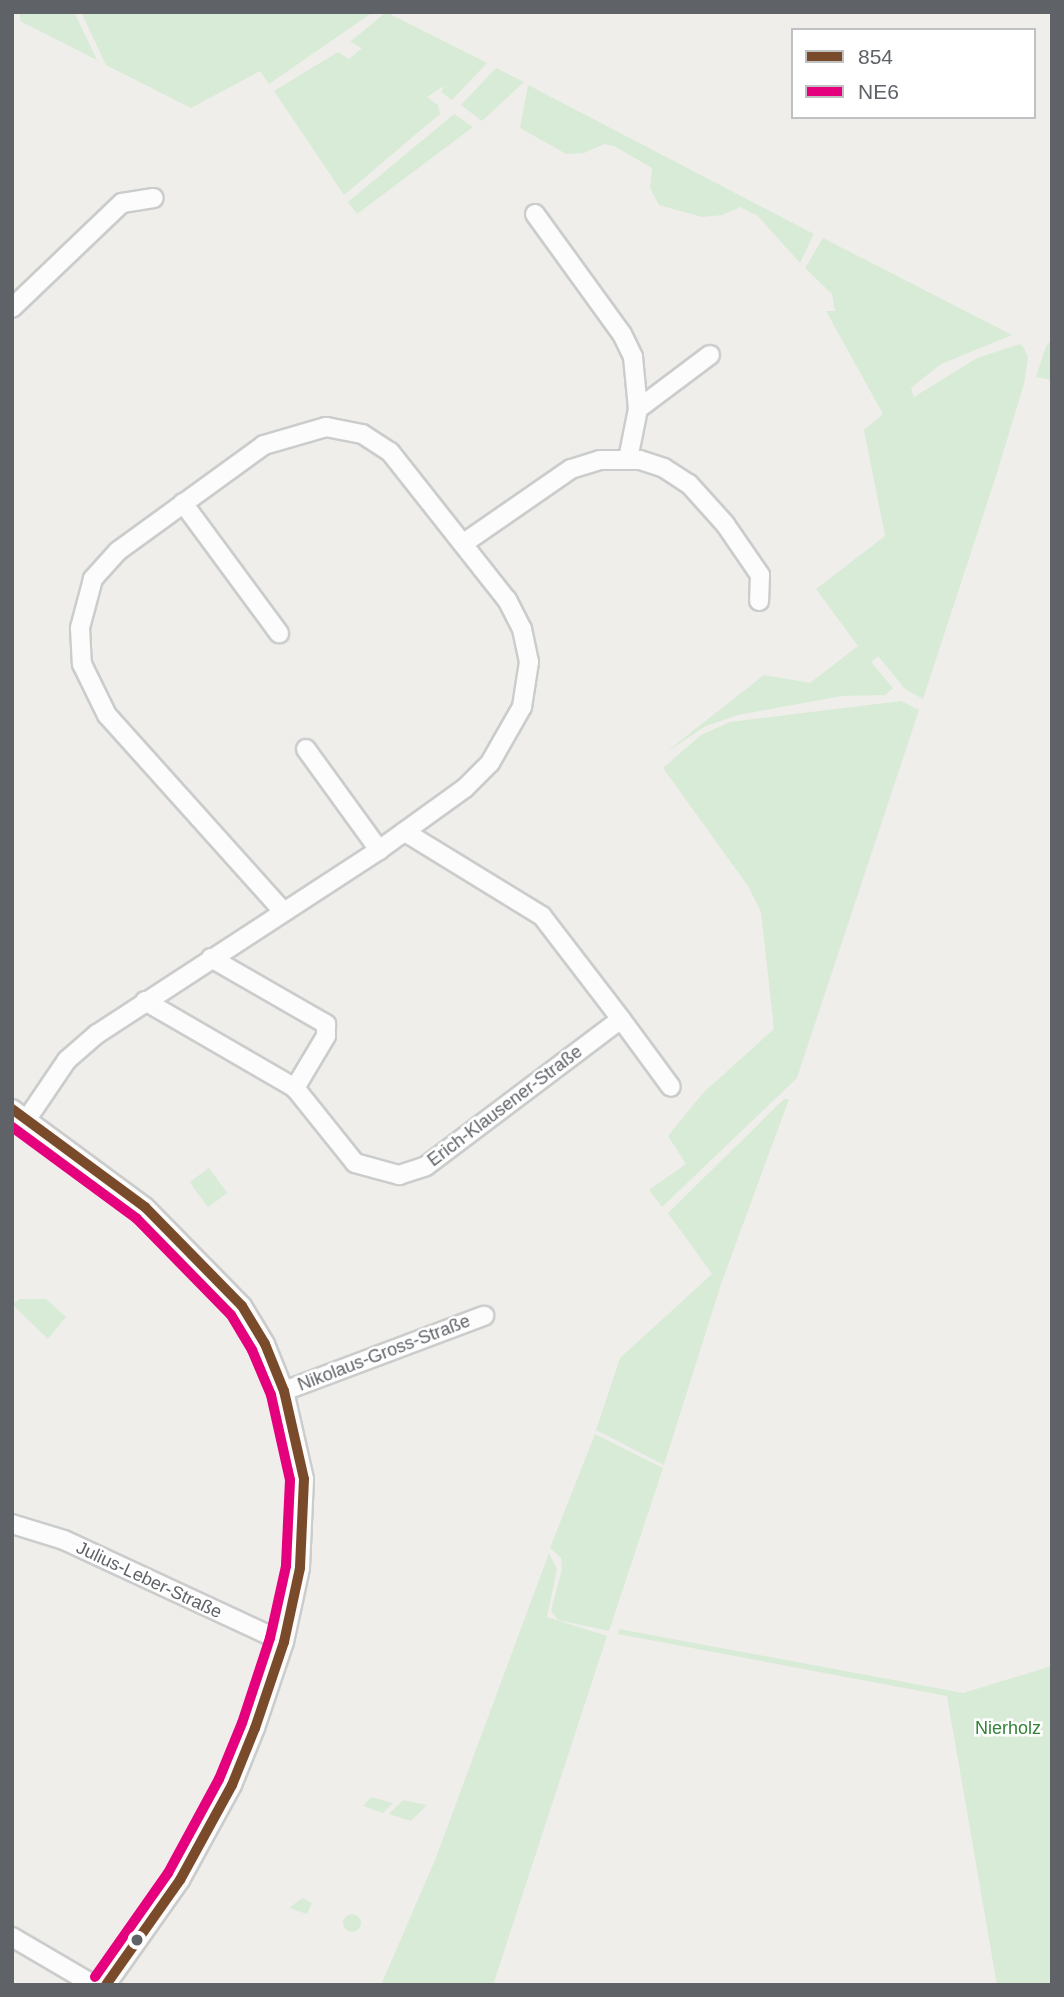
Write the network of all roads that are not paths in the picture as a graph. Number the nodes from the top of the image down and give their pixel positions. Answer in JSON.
{"nodes":[{"id":1,"x":153,"y":198,"type":"dead end"},
{"id":2,"x":535,"y":214,"type":"dead end"},
{"id":3,"x":12,"y":308,"type":"edge"},
{"id":4,"x":710,"y":355,"type":"dead end"},
{"id":5,"x":638,"y":409,"type":"junction"},
{"id":6,"x":628,"y":458,"type":"junction"},
{"id":7,"x":183,"y":503,"type":"junction"},
{"id":8,"x":464,"y":543,"type":"junction"},
{"id":9,"x":759,"y":601,"type":"dead end"},
{"id":10,"x":279,"y":633,"type":"dead end"},
{"id":11,"x":306,"y":749,"type":"dead end"},
{"id":12,"x":405,"y":832,"type":"junction"},
{"id":13,"x":379,"y":850,"type":"junction"},
{"id":14,"x":283,"y":911,"type":"junction"},
{"id":15,"x":211,"y":958,"type":"junction"},
{"id":16,"x":145,"y":1001,"type":"junction"},
{"id":17,"x":621,"y":1019,"type":"junction"},
{"id":18,"x":295,"y":1087,"type":"junction"},
{"id":19,"x":671,"y":1087,"type":"dead end"},
{"id":20,"x":19,"y":1114,"type":"edge"},
{"id":21,"x":484,"y":1316,"type":"dead end"},
{"id":22,"x":284,"y":1391,"type":"junction"},
{"id":23,"x":12,"y":1524,"type":"edge"},
{"id":24,"x":284,"y":1642,"type":"junction"},
{"id":25,"x":12,"y":1937,"type":"edge"},
{"id":26,"x":94,"y":1985,"type":"edge"},
{"id":27,"x":107,"y":1985,"type":"edge"}],
"edges":[{"from":1,"to":3,"type":"street"},
{"from":2,"to":5,"type":"street"},
{"from":4,"to":5,"type":"street"},
{"from":5,"to":6,"type":"street"},
{"from":6,"to":8,"type":"street"},
{"from":6,"to":9,"type":"street"},
{"from":7,"to":8,"type":"street"},
{"from":7,"to":10,"type":"street"},
{"from":7,"to":14,"type":"street"},
{"from":8,"to":12,"type":"street"},
{"from":11,"to":13,"type":"street"},
{"from":12,"to":13,"type":"street"},
{"from":12,"to":17,"type":"street"},
{"from":13,"to":14,"type":"street"},
{"from":14,"to":15,"type":"street"},
{"from":15,"to":16,"type":"street"},
{"from":15,"to":18,"type":"street"},
{"from":16,"to":18,"type":"street","name":"Erich-Klausener-Straße"},
{"from":16,"to":20,"type":"street"},
{"from":17,"to":18,"type":"street","name":"Erich-Klausener-Straße"},
{"from":17,"to":19,"type":"street"},
{"from":20,"to":22,"type":"street"},
{"from":21,"to":22,"type":"street","name":"Nikolaus-Gross-Straße"},
{"from":22,"to":24,"type":"street"},
{"from":23,"to":24,"type":"street","name":"Julius-Leber-Straße"},
{"from":24,"to":27,"type":"street"},
{"from":25,"to":26,"type":"street"}]}
